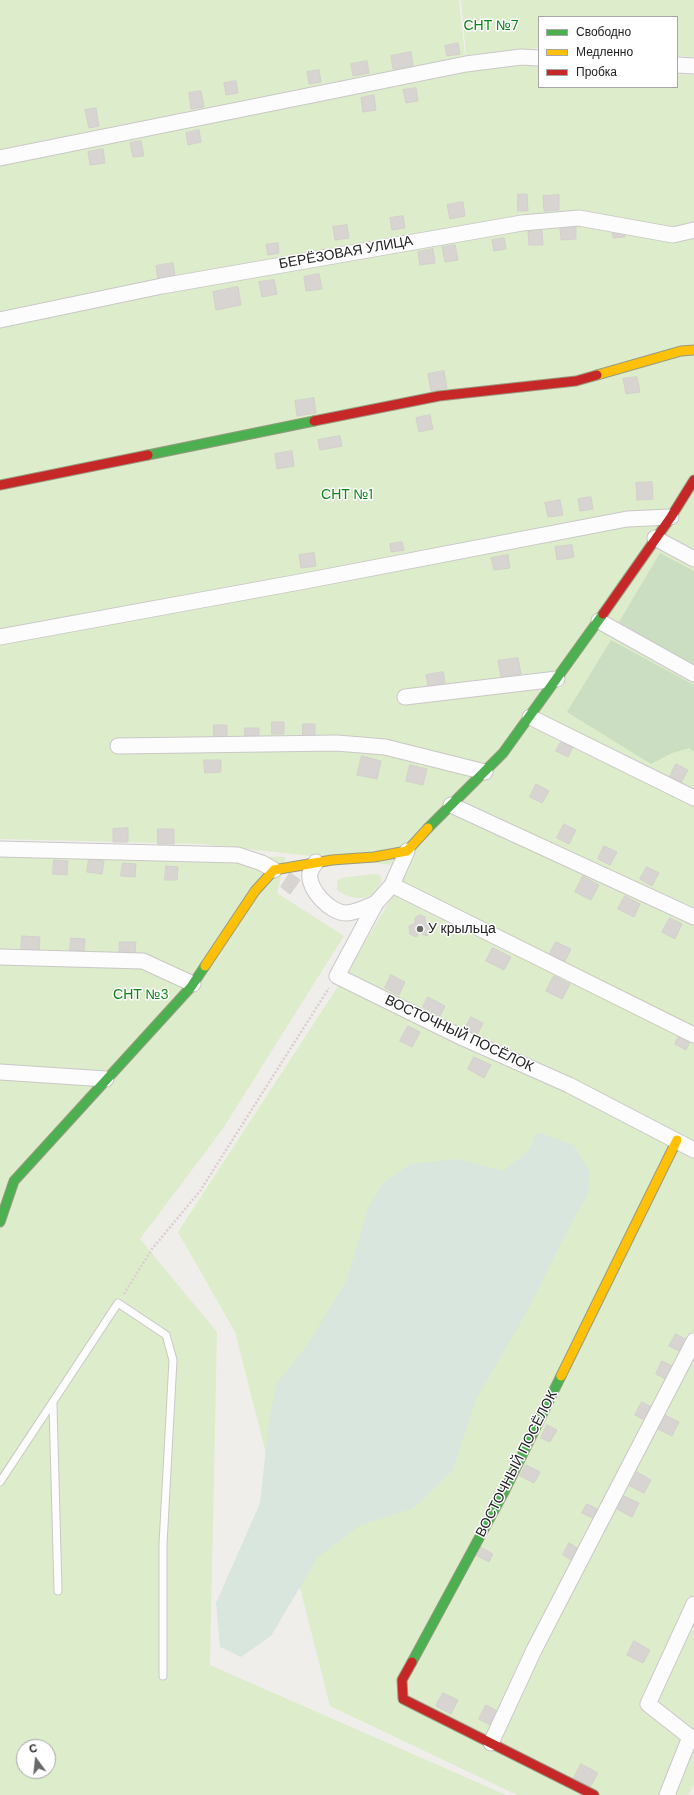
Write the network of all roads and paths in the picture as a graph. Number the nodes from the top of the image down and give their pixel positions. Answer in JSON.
{"nodes":[{"id":1,"x":538,"y":58,"type":"edge"},
{"id":2,"x":678,"y":65,"type":"edge"},
{"id":3,"x":694,"y":66,"type":"edge"},
{"id":4,"x":0,"y":158,"type":"edge"},
{"id":5,"x":694,"y":230,"type":"edge"},
{"id":6,"x":0,"y":320,"type":"edge"},
{"id":7,"x":694,"y":350,"type":"edge"},
{"id":8,"x":694,"y":480,"type":"edge"},
{"id":9,"x":0,"y":485,"type":"edge"},
{"id":10,"x":671,"y":517,"type":"junction"},
{"id":11,"x":655,"y":538,"type":"junction"},
{"id":12,"x":694,"y":559,"type":"edge"},
{"id":13,"x":599,"y":621,"type":"junction"},
{"id":14,"x":0,"y":637,"type":"edge"},
{"id":15,"x":694,"y":674,"type":"edge"},
{"id":16,"x":557,"y":678,"type":"junction"},
{"id":17,"x":405,"y":697,"type":"dead end"},
{"id":18,"x":530,"y":717,"type":"junction"},
{"id":19,"x":118,"y":746,"type":"dead end"},
{"id":20,"x":485,"y":772,"type":"junction"},
{"id":21,"x":694,"y":798,"type":"edge"},
{"id":22,"x":451,"y":805,"type":"junction"},
{"id":23,"x":0,"y":849,"type":"edge"},
{"id":24,"x":407,"y":851,"type":"junction"},
{"id":25,"x":316,"y":862,"type":"junction"},
{"id":26,"x":274,"y":870,"type":"junction"},
{"id":27,"x":392,"y":885,"type":"junction"},
{"id":28,"x":376,"y":903,"type":"junction"},
{"id":29,"x":694,"y":917,"type":"edge"},
{"id":30,"x":0,"y":957,"type":"edge"},
{"id":31,"x":337,"y":976,"type":"junction"},
{"id":32,"x":193,"y":984,"type":"junction"},
{"id":33,"x":694,"y":1035,"type":"edge"},
{"id":34,"x":0,"y":1072,"type":"edge"},
{"id":35,"x":106,"y":1079,"type":"junction"},
{"id":36,"x":677,"y":1140,"type":"junction"},
{"id":37,"x":694,"y":1150,"type":"edge"},
{"id":38,"x":7,"y":1181,"type":"edge"},
{"id":39,"x":0,"y":1222,"type":"edge"},
{"id":40,"x":118,"y":1303,"type":"junction"},
{"id":41,"x":694,"y":1341,"type":"edge"},
{"id":42,"x":53,"y":1404,"type":"junction"},
{"id":43,"x":0,"y":1482,"type":"edge"},
{"id":44,"x":58,"y":1591,"type":"dead end"},
{"id":45,"x":694,"y":1604,"type":"edge"},
{"id":46,"x":163,"y":1676,"type":"dead end"},
{"id":47,"x":491,"y":1743,"type":"junction"},
{"id":48,"x":594,"y":1795,"type":"edge"},
{"id":49,"x":667,"y":1795,"type":"edge"}],
"edges":[{"from":1,"to":4,"type":"street"},
{"from":2,"to":3,"type":"street"},
{"from":5,"to":6,"type":"street","name":"БЕРЁЗОВАЯ УЛИЦА"},
{"from":7,"to":9,"type":"street"},
{"from":8,"to":10,"type":"street"},
{"from":10,"to":11,"type":"street"},
{"from":10,"to":14,"type":"street"},
{"from":11,"to":12,"type":"street"},
{"from":11,"to":13,"type":"street"},
{"from":13,"to":15,"type":"street"},
{"from":13,"to":16,"type":"street"},
{"from":16,"to":17,"type":"street"},
{"from":16,"to":18,"type":"street"},
{"from":18,"to":20,"type":"street"},
{"from":18,"to":21,"type":"street"},
{"from":19,"to":20,"type":"street"},
{"from":20,"to":22,"type":"street"},
{"from":22,"to":24,"type":"street"},
{"from":22,"to":29,"type":"street"},
{"from":23,"to":26,"type":"street"},
{"from":24,"to":25,"type":"street"},
{"from":24,"to":27,"type":"street"},
{"from":25,"to":26,"type":"street"},
{"from":25,"to":28,"type":"street"},
{"from":26,"to":32,"type":"street"},
{"from":27,"to":28,"type":"street"},
{"from":27,"to":33,"type":"street"},
{"from":28,"to":31,"type":"street"},
{"from":30,"to":32,"type":"street"},
{"from":31,"to":36,"type":"street","name":"ВОСТОЧНЫЙ ПОСЁЛОК"},
{"from":31,"to":40,"type":"path"},
{"from":32,"to":35,"type":"street"},
{"from":34,"to":35,"type":"street"},
{"from":35,"to":38,"type":"street"},
{"from":36,"to":37,"type":"street","name":"ВОСТОЧНЫЙ ПОСЁЛОК"},
{"from":36,"to":47,"type":"street","name":"ВОСТОЧНЫЙ ПОСЁЛОК"},
{"from":38,"to":39,"type":"street"},
{"from":40,"to":42,"type":"lane"},
{"from":40,"to":46,"type":"lane"},
{"from":41,"to":47,"type":"street"},
{"from":42,"to":43,"type":"lane"},
{"from":42,"to":44,"type":"lane"},
{"from":45,"to":49,"type":"street"},
{"from":47,"to":48,"type":"street","name":"ВОСТОЧНЫЙ ПОСЁЛОК"}]}
